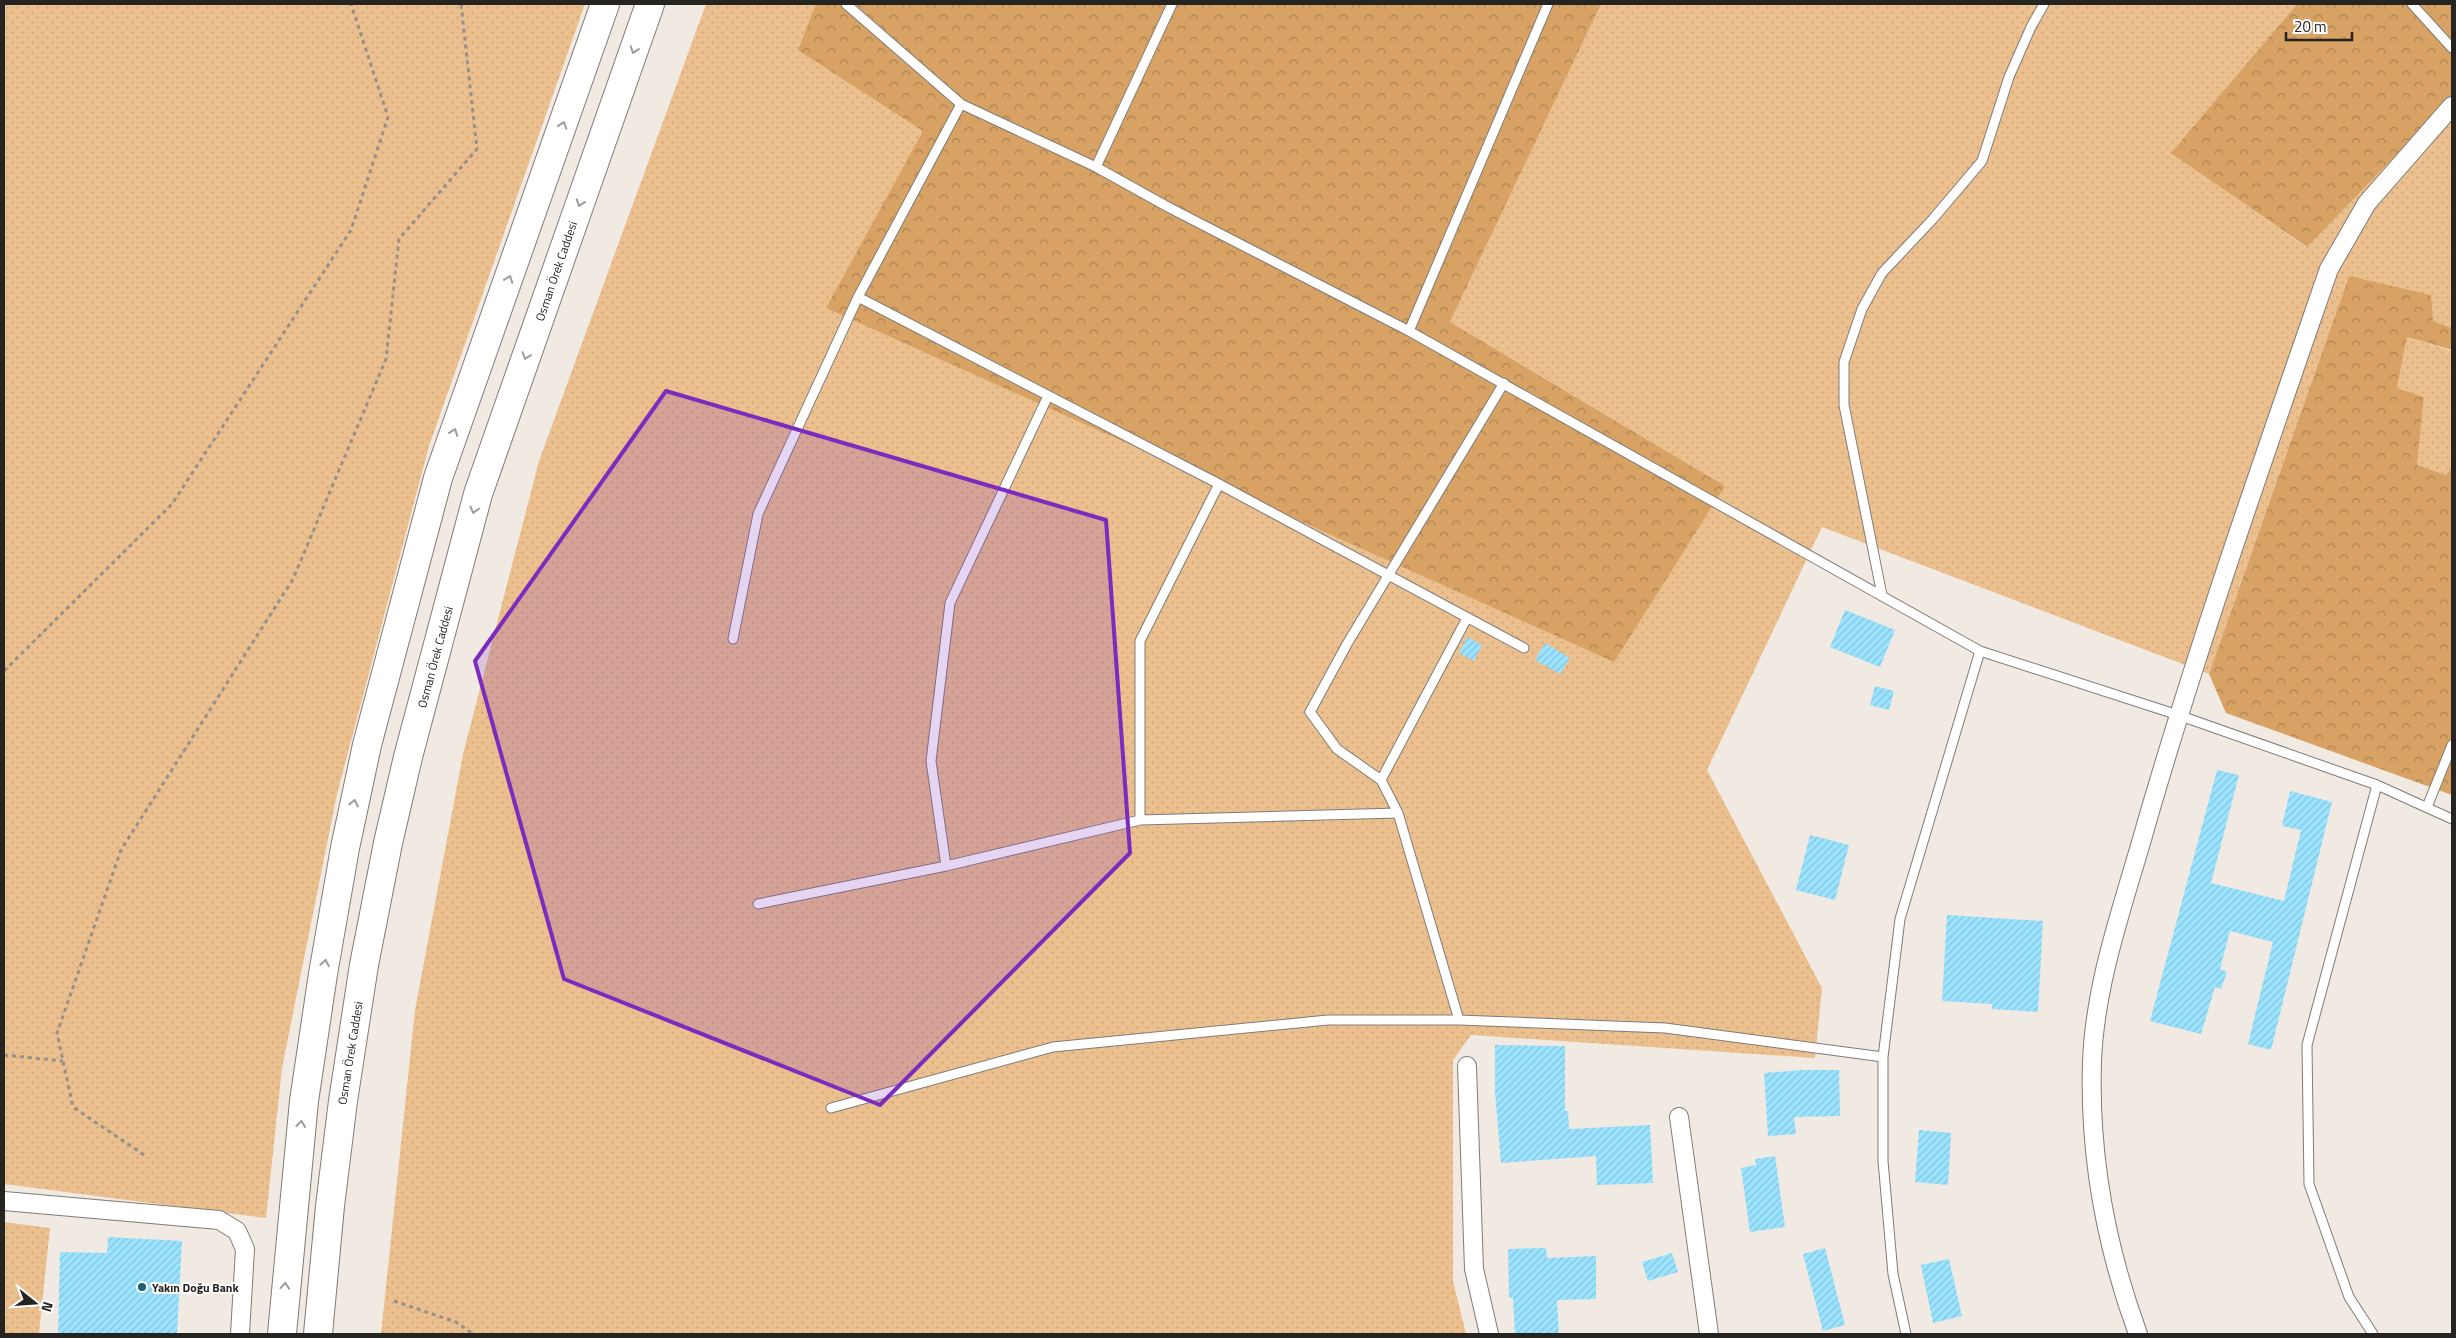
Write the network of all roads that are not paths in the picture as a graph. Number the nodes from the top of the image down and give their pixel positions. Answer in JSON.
{"nodes":[{"id":1,"x":605,"y":4,"type":"edge"},
{"id":2,"x":650,"y":4,"type":"edge"},
{"id":3,"x":846,"y":4,"type":"edge"},
{"id":4,"x":1172,"y":4,"type":"edge"},
{"id":5,"x":1548,"y":4,"type":"edge"},
{"id":6,"x":2044,"y":4,"type":"edge"},
{"id":7,"x":2412,"y":4,"type":"edge"},
{"id":8,"x":2452,"y":48,"type":"edge"},
{"id":9,"x":961,"y":104,"type":"junction"},
{"id":10,"x":2452,"y":106,"type":"edge"},
{"id":11,"x":1096,"y":167,"type":"junction"},
{"id":12,"x":858,"y":297,"type":"junction"},
{"id":13,"x":1409,"y":331,"type":"junction"},
{"id":14,"x":1504,"y":382,"type":"junction"},
{"id":15,"x":1048,"y":396,"type":"junction"},
{"id":16,"x":1219,"y":484,"type":"junction"},
{"id":17,"x":1389,"y":577,"type":"junction"},
{"id":18,"x":1882,"y":595,"type":"junction"},
{"id":19,"x":1467,"y":618,"type":"junction"},
{"id":20,"x":733,"y":639,"type":"dead end"},
{"id":21,"x":1524,"y":648,"type":"dead end"},
{"id":22,"x":1980,"y":650,"type":"junction"},
{"id":23,"x":2178,"y":715,"type":"junction"},
{"id":24,"x":2452,"y":745,"type":"edge"},
{"id":25,"x":1381,"y":780,"type":"junction"},
{"id":26,"x":2377,"y":785,"type":"junction"},
{"id":27,"x":2427,"y":806,"type":"junction"},
{"id":28,"x":1398,"y":813,"type":"junction"},
{"id":29,"x":2452,"y":819,"type":"edge"},
{"id":30,"x":1140,"y":820,"type":"junction"},
{"id":31,"x":946,"y":866,"type":"junction"},
{"id":32,"x":758,"y":904,"type":"dead end"},
{"id":33,"x":1459,"y":1020,"type":"junction"},
{"id":34,"x":1883,"y":1057,"type":"junction"},
{"id":35,"x":1467,"y":1066,"type":"dead end"},
{"id":36,"x":831,"y":1108,"type":"dead end"},
{"id":37,"x":1678,"y":1117,"type":"dead end"},
{"id":38,"x":4,"y":1201,"type":"edge"},
{"id":39,"x":240,"y":1334,"type":"edge"},
{"id":40,"x":282,"y":1334,"type":"edge"},
{"id":41,"x":318,"y":1334,"type":"edge"},
{"id":42,"x":1489,"y":1334,"type":"edge"},
{"id":43,"x":1709,"y":1334,"type":"edge"},
{"id":44,"x":1906,"y":1334,"type":"edge"},
{"id":45,"x":2138,"y":1334,"type":"edge"},
{"id":46,"x":2373,"y":1334,"type":"edge"}],
"edges":[{"from":40,"to":1,"type":"main road","one_way":true},
{"from":2,"to":41,"type":"main road","name":"Osman Örek Caddesi","one_way":true},
{"from":3,"to":9,"type":"lane"},
{"from":4,"to":11,"type":"lane"},
{"from":5,"to":13,"type":"lane"},
{"from":6,"to":18,"type":"lane"},
{"from":7,"to":8,"type":"lane"},
{"from":9,"to":11,"type":"lane"},
{"from":9,"to":12,"type":"lane"},
{"from":10,"to":23,"type":"street"},
{"from":11,"to":13,"type":"lane"},
{"from":12,"to":15,"type":"lane"},
{"from":12,"to":20,"type":"lane"},
{"from":13,"to":14,"type":"lane"},
{"from":14,"to":17,"type":"lane"},
{"from":14,"to":18,"type":"lane"},
{"from":15,"to":16,"type":"lane"},
{"from":15,"to":31,"type":"lane"},
{"from":16,"to":17,"type":"lane"},
{"from":16,"to":30,"type":"lane"},
{"from":17,"to":19,"type":"lane"},
{"from":17,"to":25,"type":"lane"},
{"from":18,"to":22,"type":"lane"},
{"from":19,"to":21,"type":"lane"},
{"from":19,"to":25,"type":"lane"},
{"from":22,"to":23,"type":"lane"},
{"from":22,"to":34,"type":"lane"},
{"from":23,"to":26,"type":"lane"},
{"from":23,"to":45,"type":"street"},
{"from":24,"to":27,"type":"lane"},
{"from":25,"to":28,"type":"lane"},
{"from":26,"to":27,"type":"lane"},
{"from":26,"to":46,"type":"lane"},
{"from":27,"to":29,"type":"lane"},
{"from":28,"to":30,"type":"lane"},
{"from":28,"to":33,"type":"lane"},
{"from":30,"to":31,"type":"lane"},
{"from":31,"to":32,"type":"lane"},
{"from":33,"to":34,"type":"lane"},
{"from":33,"to":36,"type":"lane"},
{"from":34,"to":44,"type":"lane"},
{"from":35,"to":42,"type":"street"},
{"from":37,"to":43,"type":"street"},
{"from":38,"to":39,"type":"street"}]}
